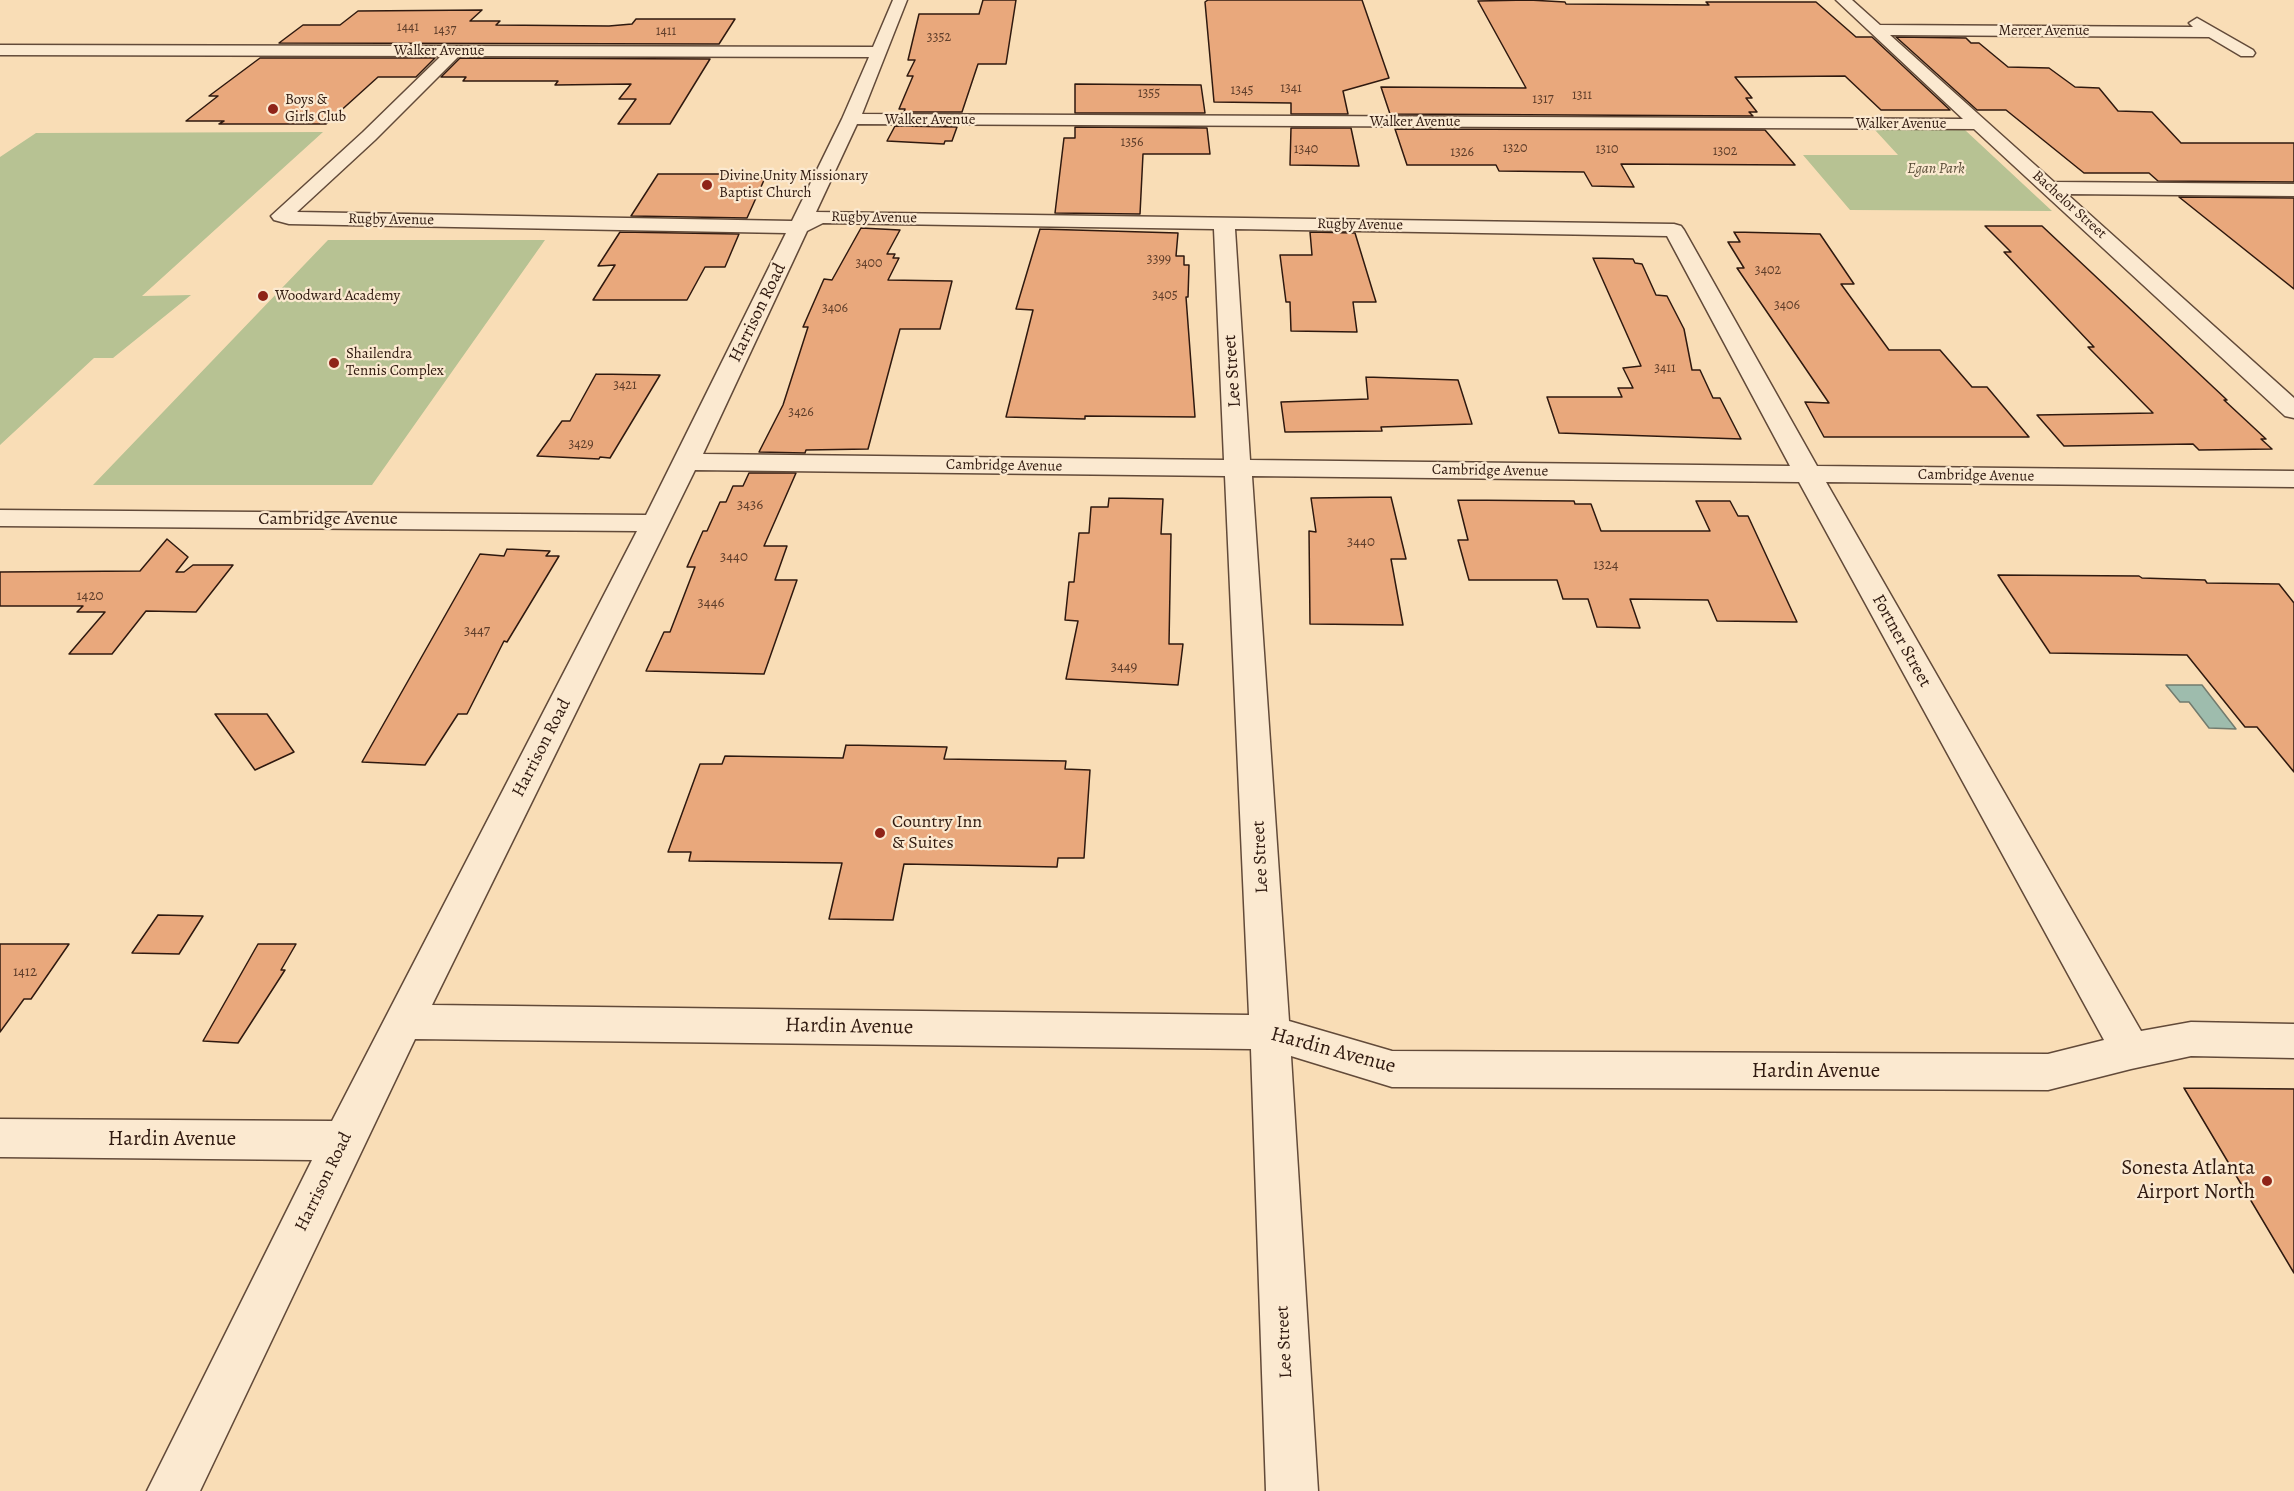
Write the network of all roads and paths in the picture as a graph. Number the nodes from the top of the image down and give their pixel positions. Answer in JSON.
{"nodes":[{"id":1,"x":900,"y":0,"type":"edge"},
{"id":2,"x":1843,"y":0,"type":"edge"},
{"id":3,"x":2197,"y":23,"type":"dead end"},
{"id":4,"x":1876,"y":30,"type":"junction"},
{"id":5,"x":2212,"y":32,"type":"junction"},
{"id":6,"x":0,"y":51,"type":"edge"},
{"id":7,"x":455,"y":51,"type":"junction"},
{"id":8,"x":878,"y":52,"type":"junction"},
{"id":9,"x":2247,"y":52,"type":"dead end"},
{"id":10,"x":851,"y":119,"type":"junction"},
{"id":11,"x":1980,"y":124,"type":"junction"},
{"id":12,"x":2050,"y":188,"type":"junction"},
{"id":13,"x":2294,"y":190,"type":"edge"},
{"id":14,"x":1224,"y":223,"type":"junction"},
{"id":15,"x":799,"y":227,"type":"junction"},
{"id":16,"x":1674,"y":230,"type":"joint"},
{"id":17,"x":2294,"y":411,"type":"edge"},
{"id":18,"x":686,"y":462,"type":"junction"},
{"id":19,"x":1239,"y":468,"type":"junction"},
{"id":20,"x":1808,"y":474,"type":"junction"},
{"id":21,"x":2294,"y":479,"type":"edge"},
{"id":22,"x":0,"y":518,"type":"edge"},
{"id":23,"x":655,"y":523,"type":"junction"},
{"id":24,"x":403,"y":1022,"type":"junction"},
{"id":25,"x":1270,"y":1032,"type":"junction"},
{"id":26,"x":2294,"y":1041,"type":"edge"},
{"id":27,"x":2131,"y":1051,"type":"junction"},
{"id":28,"x":0,"y":1138,"type":"edge"},
{"id":29,"x":344,"y":1141,"type":"junction"},
{"id":30,"x":173,"y":1491,"type":"edge"},
{"id":31,"x":1292,"y":1491,"type":"edge"}],
"edges":[{"from":1,"to":8,"type":"street","name":"Harrison Road"},
{"from":2,"to":4,"type":"street","name":"Bachelor Street"},
{"from":3,"to":5,"type":"street"},
{"from":4,"to":5,"type":"street","name":"Mercer Avenue"},
{"from":4,"to":11,"type":"street","name":"Bachelor Street"},
{"from":5,"to":9,"type":"street"},
{"from":6,"to":7,"type":"street","name":"Walker Avenue"},
{"from":7,"to":8,"type":"street","name":"Walker Avenue"},
{"from":7,"to":15,"type":"street","name":"Rugby Avenue"},
{"from":8,"to":10,"type":"street","name":"Harrison Road"},
{"from":10,"to":11,"type":"street","name":"Walker Avenue"},
{"from":10,"to":15,"type":"street","name":"Harrison Road"},
{"from":11,"to":12,"type":"street","name":"Bachelor Street"},
{"from":12,"to":13,"type":"street"},
{"from":12,"to":17,"type":"street","name":"Bachelor Street"},
{"from":14,"to":15,"type":"street","name":"Rugby Avenue"},
{"from":14,"to":16,"type":"street","name":"Rugby Avenue"},
{"from":14,"to":19,"type":"street","name":"Lee Street"},
{"from":15,"to":18,"type":"street","name":"Harrison Road"},
{"from":16,"to":20,"type":"street","name":"Fortner Street"},
{"from":18,"to":19,"type":"street","name":"Cambridge Avenue"},
{"from":18,"to":23,"type":"street","name":"Harrison Road"},
{"from":19,"to":20,"type":"street","name":"Cambridge Avenue"},
{"from":19,"to":25,"type":"street","name":"Lee Street"},
{"from":20,"to":21,"type":"street","name":"Cambridge Avenue"},
{"from":20,"to":27,"type":"street","name":"Fortner Street"},
{"from":22,"to":23,"type":"street","name":"Cambridge Avenue"},
{"from":23,"to":24,"type":"street","name":"Harrison Road"},
{"from":24,"to":25,"type":"street","name":"Hardin Avenue"},
{"from":24,"to":29,"type":"street","name":"Harrison Road"},
{"from":25,"to":27,"type":"street","name":"Hardin Avenue"},
{"from":25,"to":31,"type":"street","name":"Lee Street"},
{"from":26,"to":27,"type":"street","name":"Hardin Avenue"},
{"from":28,"to":29,"type":"street","name":"Hardin Avenue"},
{"from":29,"to":30,"type":"street","name":"Harrison Road"}]}
